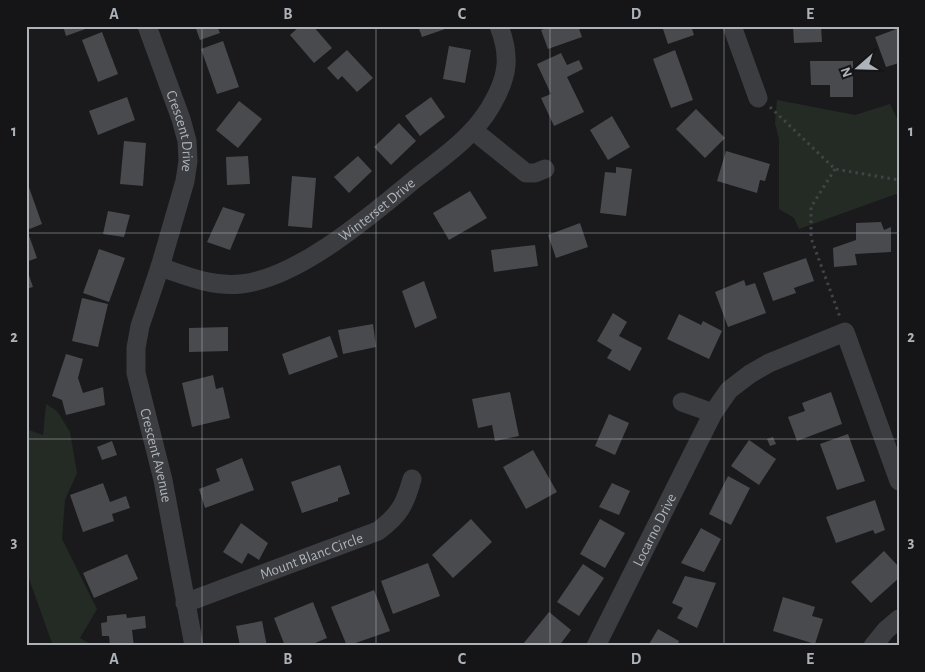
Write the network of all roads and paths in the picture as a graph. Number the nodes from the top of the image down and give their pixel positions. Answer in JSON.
{"nodes":[{"id":1,"x":147,"y":26,"type":"edge"},
{"id":2,"x":499,"y":26,"type":"edge"},
{"id":3,"x":732,"y":26,"type":"edge"},
{"id":4,"x":758,"y":98,"type":"joint"},
{"id":5,"x":474,"y":131,"type":"junction"},
{"id":6,"x":544,"y":169,"type":"dead end"},
{"id":7,"x":835,"y":169,"type":"junction"},
{"id":8,"x":899,"y":180,"type":"edge"},
{"id":9,"x":160,"y":266,"type":"junction"},
{"id":10,"x":845,"y":332,"type":"junction"},
{"id":11,"x":682,"y":402,"type":"dead end"},
{"id":12,"x":713,"y":414,"type":"junction"},
{"id":13,"x":412,"y":479,"type":"dead end"},
{"id":14,"x":899,"y":480,"type":"edge"},
{"id":15,"x":185,"y":603,"type":"junction"},
{"id":16,"x":899,"y":619,"type":"edge"},
{"id":17,"x":194,"y":646,"type":"edge"},
{"id":18,"x":596,"y":646,"type":"edge"},
{"id":19,"x":874,"y":646,"type":"edge"}],
"edges":[{"from":1,"to":9,"type":"street","name":"Crescent Drive"},
{"from":2,"to":5,"type":"street","name":"Winterset Drive"},
{"from":3,"to":4,"type":"street"},
{"from":4,"to":7,"type":"path"},
{"from":5,"to":6,"type":"street"},
{"from":5,"to":9,"type":"street","name":"Winterset Drive"},
{"from":7,"to":8,"type":"path"},
{"from":7,"to":10,"type":"path"},
{"from":9,"to":15,"type":"street","name":"Crescent Avenue"},
{"from":10,"to":12,"type":"street","name":"Locarno Drive"},
{"from":10,"to":14,"type":"street"},
{"from":11,"to":12,"type":"street"},
{"from":12,"to":18,"type":"street","name":"Locarno Drive"},
{"from":13,"to":15,"type":"street","name":"Mount Blanc Circle"},
{"from":15,"to":17,"type":"street","name":"Crescent Avenue"},
{"from":16,"to":19,"type":"street"}]}
